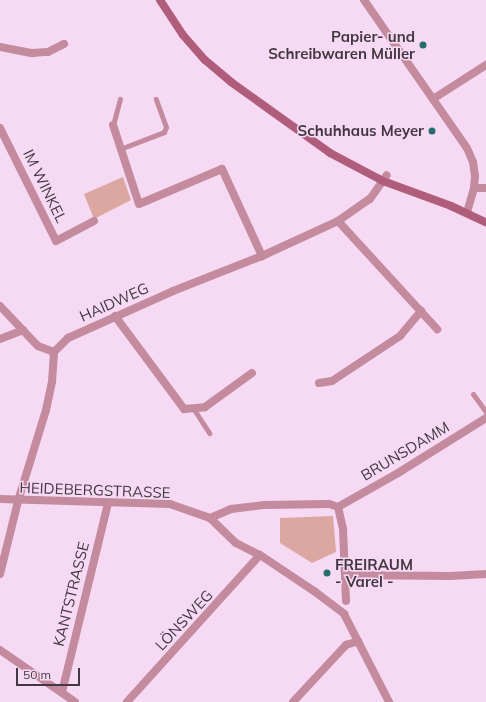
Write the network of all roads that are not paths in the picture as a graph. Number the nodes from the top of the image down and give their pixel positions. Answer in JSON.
{"nodes":[{"id":1,"x":160,"y":0,"type":"edge"},
{"id":2,"x":364,"y":0,"type":"edge"},
{"id":3,"x":64,"y":44,"type":"dead end"},
{"id":4,"x":0,"y":46,"type":"edge"},
{"id":5,"x":486,"y":65,"type":"edge"},
{"id":6,"x":120,"y":99,"type":"dead end"},
{"id":7,"x":156,"y":99,"type":"dead end"},
{"id":8,"x":433,"y":99,"type":"junction"},
{"id":9,"x":113,"y":125,"type":"joint"},
{"id":10,"x":0,"y":128,"type":"edge"},
{"id":11,"x":120,"y":149,"type":"junction"},
{"id":12,"x":385,"y":178,"type":"junction"},
{"id":13,"x":474,"y":188,"type":"junction"},
{"id":14,"x":486,"y":188,"type":"edge"},
{"id":15,"x":467,"y":213,"type":"junction"},
{"id":16,"x":94,"y":220,"type":"dead end"},
{"id":17,"x":338,"y":221,"type":"junction"},
{"id":18,"x":486,"y":222,"type":"edge"},
{"id":19,"x":262,"y":256,"type":"junction"},
{"id":20,"x":0,"y":306,"type":"edge"},
{"id":21,"x":421,"y":311,"type":"junction"},
{"id":22,"x":116,"y":316,"type":"junction"},
{"id":23,"x":437,"y":328,"type":"dead end"},
{"id":24,"x":23,"y":330,"type":"junction"},
{"id":25,"x":0,"y":339,"type":"edge"},
{"id":26,"x":54,"y":352,"type":"junction"},
{"id":27,"x":252,"y":373,"type":"dead end"},
{"id":28,"x":319,"y":383,"type":"dead end"},
{"id":29,"x":473,"y":394,"type":"dead end"},
{"id":30,"x":193,"y":408,"type":"junction"},
{"id":31,"x":486,"y":415,"type":"edge"},
{"id":32,"x":209,"y":433,"type":"dead end"},
{"id":33,"x":0,"y":499,"type":"edge"},
{"id":34,"x":18,"y":501,"type":"junction"},
{"id":35,"x":108,"y":503,"type":"junction"},
{"id":36,"x":338,"y":507,"type":"junction"},
{"id":37,"x":210,"y":518,"type":"junction"},
{"id":38,"x":260,"y":555,"type":"junction"},
{"id":39,"x":0,"y":574,"type":"edge"},
{"id":40,"x":486,"y":574,"type":"edge"},
{"id":41,"x":345,"y":575,"type":"junction"},
{"id":42,"x":346,"y":601,"type":"dead end"},
{"id":43,"x":358,"y":641,"type":"junction"},
{"id":44,"x":0,"y":650,"type":"edge"},
{"id":45,"x":62,"y":692,"type":"junction"},
{"id":46,"x":75,"y":702,"type":"edge"},
{"id":47,"x":128,"y":702,"type":"edge"},
{"id":48,"x":293,"y":702,"type":"edge"},
{"id":49,"x":389,"y":702,"type":"edge"}],
"edges":[{"from":1,"to":12,"type":"main road"},
{"from":2,"to":8,"type":"street"},
{"from":3,"to":4,"type":"street"},
{"from":5,"to":8,"type":"street"},
{"from":6,"to":9,"type":"lane"},
{"from":7,"to":11,"type":"lane"},
{"from":8,"to":13,"type":"street"},
{"from":9,"to":11,"type":"street"},
{"from":10,"to":16,"type":"street","name":"IM WINKEL"},
{"from":11,"to":19,"type":"street"},
{"from":12,"to":15,"type":"main road"},
{"from":12,"to":17,"type":"street","name":"HAIDWEG"},
{"from":13,"to":14,"type":"street"},
{"from":13,"to":15,"type":"street"},
{"from":15,"to":18,"type":"main road"},
{"from":17,"to":19,"type":"street","name":"HAIDWEG"},
{"from":17,"to":21,"type":"street"},
{"from":19,"to":22,"type":"street","name":"HAIDWEG"},
{"from":20,"to":24,"type":"street"},
{"from":21,"to":23,"type":"street"},
{"from":21,"to":28,"type":"street"},
{"from":22,"to":26,"type":"street","name":"HAIDWEG"},
{"from":22,"to":30,"type":"street"},
{"from":24,"to":25,"type":"street"},
{"from":24,"to":26,"type":"street"},
{"from":26,"to":34,"type":"street"},
{"from":27,"to":30,"type":"street"},
{"from":29,"to":31,"type":"lane"},
{"from":30,"to":32,"type":"lane"},
{"from":31,"to":36,"type":"street","name":"BRUNSDAMM"},
{"from":33,"to":34,"type":"street","name":"HEIDEBERGSTRASSE"},
{"from":34,"to":35,"type":"street","name":"HEIDEBERGSTRASSE"},
{"from":34,"to":39,"type":"street"},
{"from":35,"to":37,"type":"street","name":"HEIDEBERGSTRASSE"},
{"from":35,"to":45,"type":"street","name":"KANTSTRASSE"},
{"from":36,"to":37,"type":"street"},
{"from":36,"to":41,"type":"street"},
{"from":37,"to":38,"type":"street","name":"HEIDEBERGSTRASSE"},
{"from":38,"to":43,"type":"street","name":"HEIDEBERGSTRASSE"},
{"from":38,"to":47,"type":"street","name":"LÖNSWEG"},
{"from":40,"to":41,"type":"street"},
{"from":41,"to":42,"type":"street"},
{"from":43,"to":48,"type":"street"},
{"from":43,"to":49,"type":"street","name":"HEIDEBERGSTRASSE"},
{"from":44,"to":45,"type":"street"},
{"from":45,"to":46,"type":"street"}]}
